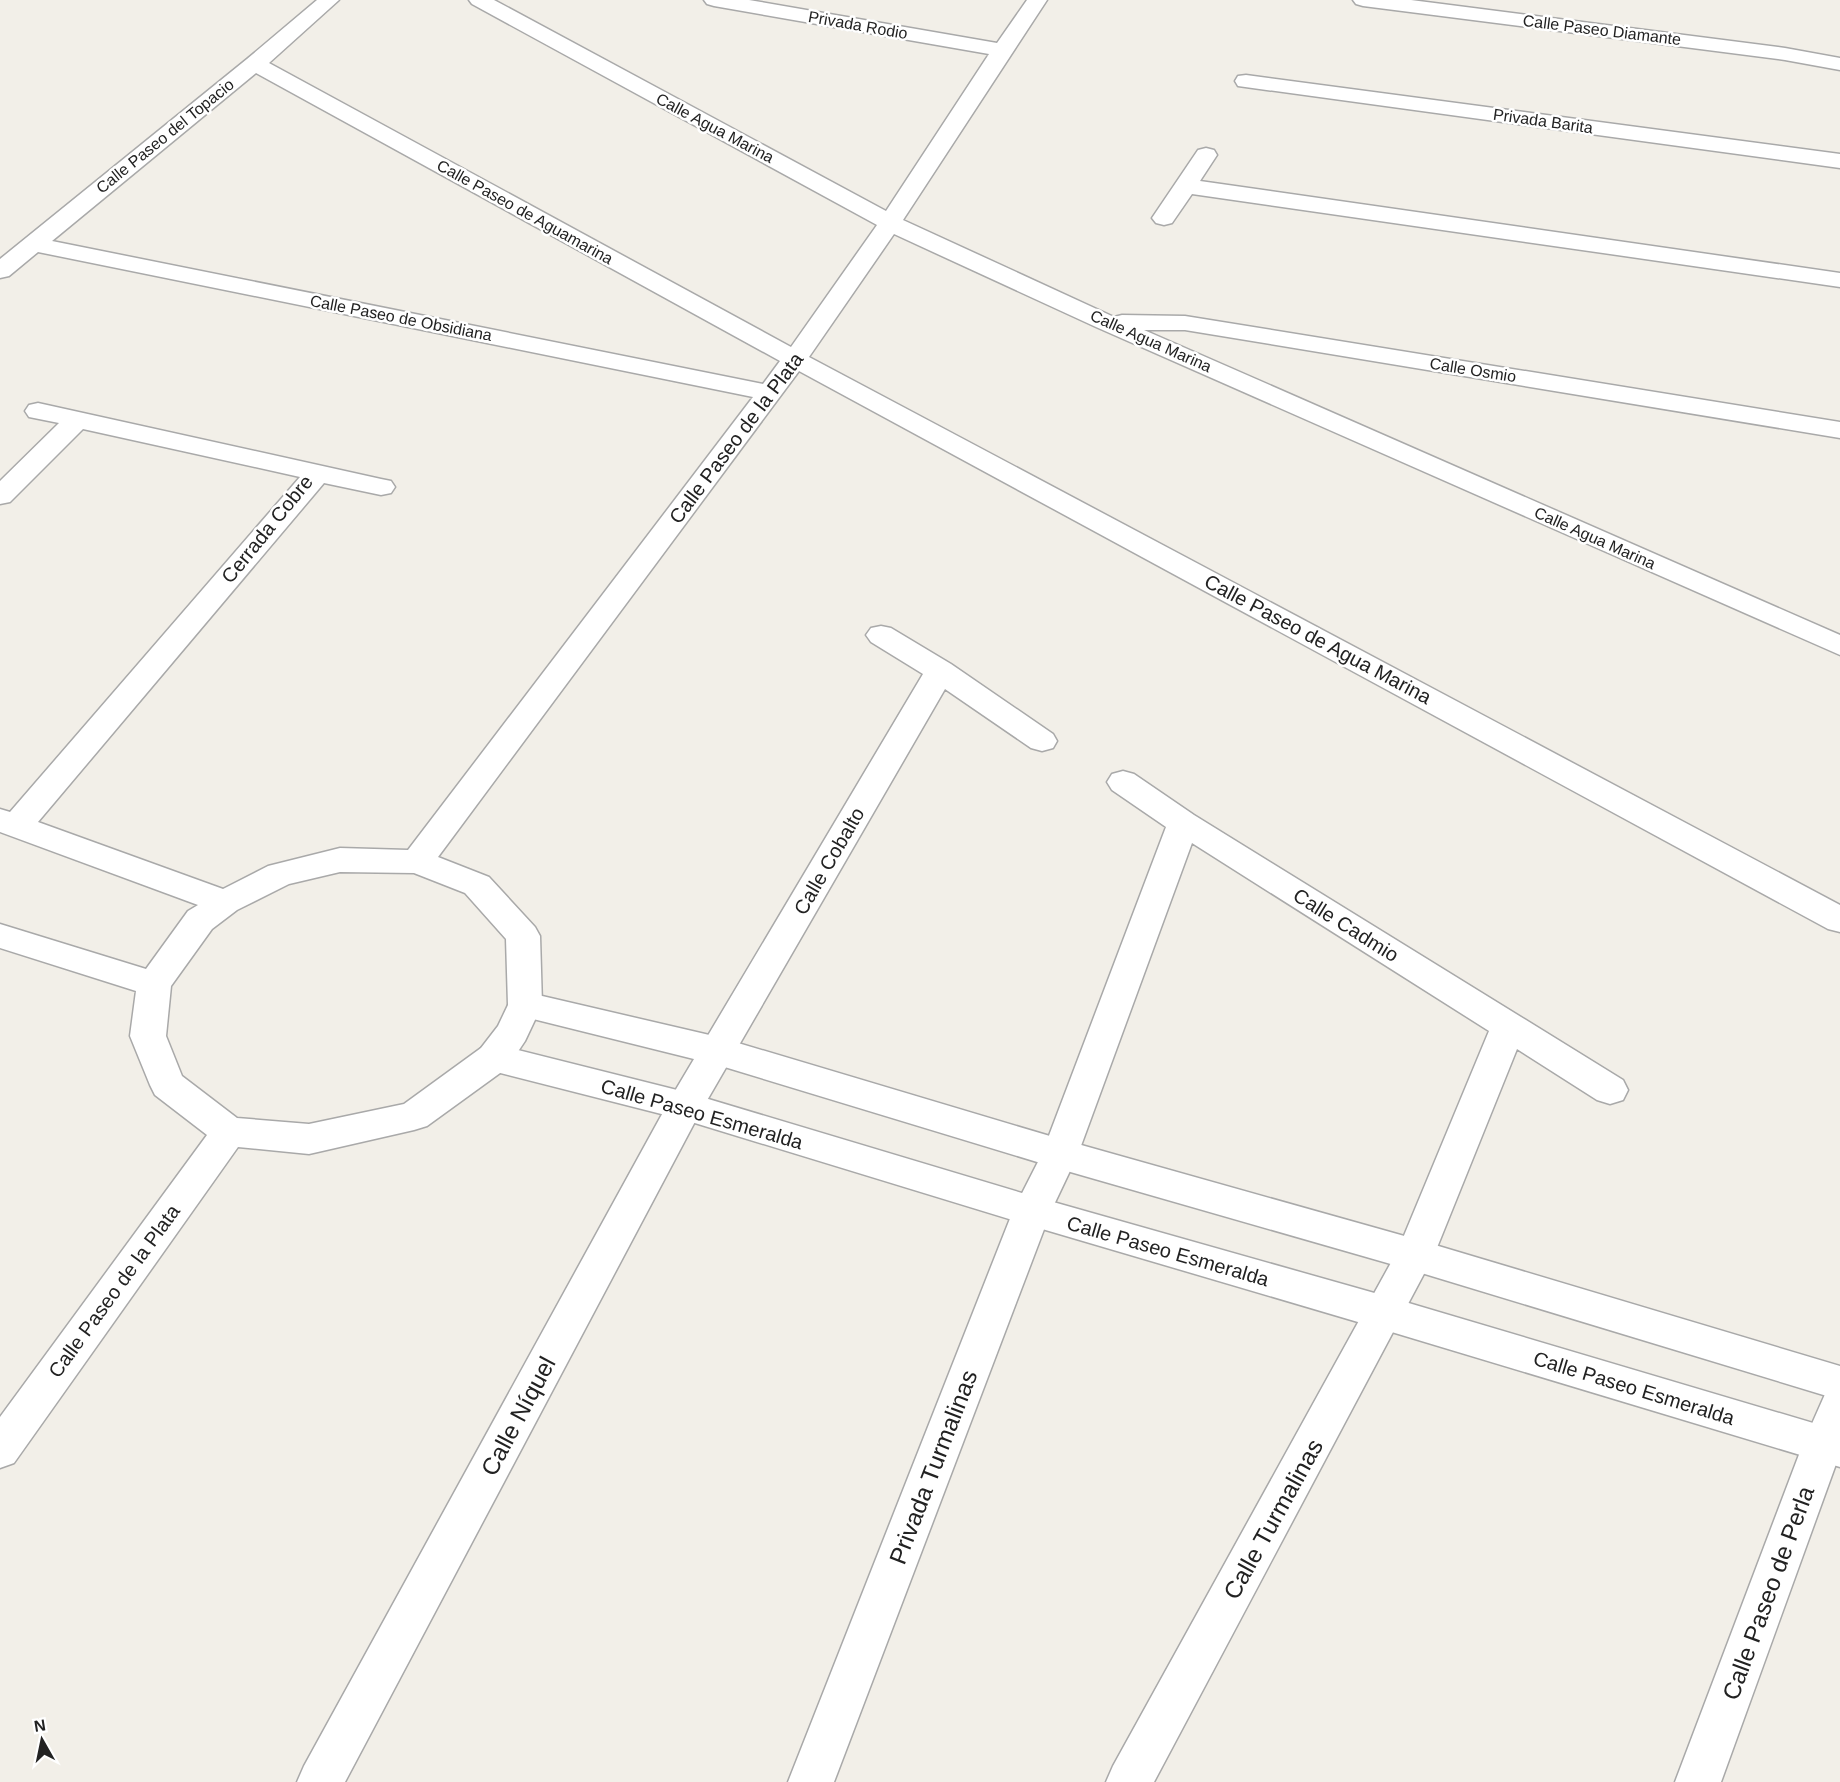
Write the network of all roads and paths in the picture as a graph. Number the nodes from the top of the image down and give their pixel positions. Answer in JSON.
{"nodes":[{"id":1,"x":329,"y":0,"type":"edge"},
{"id":2,"x":479,"y":0,"type":"edge"},
{"id":3,"x":714,"y":0,"type":"edge"},
{"id":4,"x":1037,"y":0,"type":"edge"},
{"id":5,"x":1363,"y":0,"type":"edge"},
{"id":6,"x":1002,"y":50,"type":"junction"},
{"id":7,"x":255,"y":64,"type":"junction"},
{"id":8,"x":1840,"y":64,"type":"edge"},
{"id":9,"x":1236,"y":101,"type":"dead end"},
{"id":10,"x":1206,"y":155,"type":"dead end"},
{"id":11,"x":1840,"y":161,"type":"edge"},
{"id":12,"x":1186,"y":186,"type":"junction"},
{"id":13,"x":1164,"y":218,"type":"dead end"},
{"id":14,"x":891,"y":223,"type":"junction"},
{"id":15,"x":32,"y":244,"type":"junction"},
{"id":16,"x":0,"y":271,"type":"edge"},
{"id":17,"x":1840,"y":280,"type":"edge"},
{"id":18,"x":1105,"y":322,"type":"junction"},
{"id":19,"x":795,"y":359,"type":"junction"},
{"id":20,"x":770,"y":393,"type":"junction"},
{"id":21,"x":38,"y":411,"type":"dead end"},
{"id":22,"x":77,"y":420,"type":"junction"},
{"id":23,"x":1840,"y":430,"type":"edge"},
{"id":24,"x":318,"y":473,"type":"junction"},
{"id":25,"x":381,"y":487,"type":"dead end"},
{"id":26,"x":0,"y":496,"type":"edge"},
{"id":27,"x":881,"y":635,"type":"dead end"},
{"id":28,"x":1840,"y":646,"type":"edge"},
{"id":29,"x":940,"y":671,"type":"junction"},
{"id":30,"x":1042,"y":741,"type":"dead end"},
{"id":31,"x":1123,"y":782,"type":"dead end"},
{"id":32,"x":9,"y":823,"type":"edge"},
{"id":33,"x":1183,"y":823,"type":"junction"},
{"id":34,"x":417,"y":862,"type":"junction"},
{"id":35,"x":225,"y":902,"type":"junction"},
{"id":36,"x":1840,"y":920,"type":"edge"},
{"id":37,"x":0,"y":936,"type":"edge"},
{"id":38,"x":154,"y":984,"type":"junction"},
{"id":39,"x":525,"y":1005,"type":"junction"},
{"id":40,"x":1508,"y":1027,"type":"junction"},
{"id":41,"x":718,"y":1051,"type":"junction"},
{"id":42,"x":494,"y":1058,"type":"junction"},
{"id":43,"x":1610,"y":1090,"type":"dead end"},
{"id":44,"x":685,"y":1106,"type":"junction"},
{"id":45,"x":229,"y":1132,"type":"junction"},
{"id":46,"x":1060,"y":1154,"type":"junction"},
{"id":47,"x":1032,"y":1211,"type":"junction"},
{"id":48,"x":1415,"y":1255,"type":"junction"},
{"id":49,"x":1385,"y":1313,"type":"junction"},
{"id":50,"x":1840,"y":1383,"type":"edge"},
{"id":51,"x":1840,"y":1405,"type":"edge"},
{"id":52,"x":1832,"y":1447,"type":"edge"},
{"id":53,"x":0,"y":1450,"type":"edge"},
{"id":54,"x":320,"y":1782,"type":"edge"},
{"id":55,"x":811,"y":1782,"type":"edge"},
{"id":56,"x":1129,"y":1782,"type":"edge"},
{"id":57,"x":1698,"y":1782,"type":"edge"}],
"edges":[{"from":1,"to":7,"type":"street","name":"Calle Paseo del Topacio"},
{"from":2,"to":14,"type":"street","name":"Calle Agua Marina"},
{"from":3,"to":6,"type":"street","name":"Privada Rodio"},
{"from":4,"to":6,"type":"street","name":"Calle Paseo de la Plata"},
{"from":5,"to":8,"type":"street","name":"Calle Paseo Diamante"},
{"from":6,"to":14,"type":"street","name":"Calle Paseo de la Plata"},
{"from":7,"to":15,"type":"street","name":"Calle Paseo del Topacio"},
{"from":7,"to":19,"type":"street","name":"Calle Paseo de Aguamarina"},
{"from":9,"to":11,"type":"street","name":"Privada Barita"},
{"from":10,"to":12,"type":"street"},
{"from":12,"to":13,"type":"street"},
{"from":12,"to":17,"type":"street"},
{"from":14,"to":18,"type":"street","name":"Calle Agua Marina"},
{"from":14,"to":19,"type":"street","name":"Calle Paseo de la Plata"},
{"from":15,"to":16,"type":"street","name":"Calle Paseo del Topacio"},
{"from":15,"to":20,"type":"street","name":"Calle Paseo de Obsidiana"},
{"from":18,"to":23,"type":"street","name":"Calle Osmio"},
{"from":18,"to":28,"type":"street","name":"Calle Agua Marina"},
{"from":19,"to":20,"type":"street","name":"Calle Paseo de la Plata"},
{"from":19,"to":36,"type":"street","name":"Calle Paseo de Agua Marina"},
{"from":20,"to":34,"type":"street","name":"Calle Paseo de la Plata"},
{"from":21,"to":22,"type":"street","name":"Cerrada Cobre"},
{"from":22,"to":24,"type":"street","name":"Cerrada Cobre"},
{"from":22,"to":26,"type":"street"},
{"from":24,"to":25,"type":"street"},
{"from":24,"to":32,"type":"street","name":"Cerrada Cobre"},
{"from":27,"to":29,"type":"street"},
{"from":29,"to":30,"type":"street"},
{"from":29,"to":41,"type":"street","name":"Calle Cobalto"},
{"from":31,"to":33,"type":"street","name":"Calle Cadmio"},
{"from":32,"to":35,"type":"street"},
{"from":33,"to":40,"type":"street","name":"Calle Cadmio"},
{"from":33,"to":46,"type":"street"},
{"from":34,"to":35,"type":"street"},
{"from":34,"to":39,"type":"street"},
{"from":35,"to":38,"type":"street"},
{"from":37,"to":38,"type":"street"},
{"from":38,"to":45,"type":"street"},
{"from":39,"to":41,"type":"street"},
{"from":39,"to":42,"type":"street"},
{"from":40,"to":43,"type":"street","name":"Calle Cadmio"},
{"from":40,"to":48,"type":"street"},
{"from":41,"to":44,"type":"street","name":"Calle Níquel"},
{"from":41,"to":46,"type":"street"},
{"from":42,"to":44,"type":"street","name":"Calle Paseo Esmeralda"},
{"from":42,"to":45,"type":"street"},
{"from":44,"to":47,"type":"street","name":"Calle Paseo Esmeralda"},
{"from":44,"to":54,"type":"street","name":"Calle Níquel"},
{"from":45,"to":53,"type":"street","name":"Calle Paseo de la Plata"},
{"from":46,"to":47,"type":"street","name":"Privada Turmalinas"},
{"from":46,"to":48,"type":"street"},
{"from":47,"to":49,"type":"street","name":"Calle Paseo Esmeralda"},
{"from":47,"to":55,"type":"street","name":"Privada Turmalinas"},
{"from":48,"to":49,"type":"street","name":"Calle Turmalinas"},
{"from":48,"to":50,"type":"street"},
{"from":49,"to":52,"type":"street","name":"Calle Paseo Esmeralda"},
{"from":49,"to":56,"type":"street","name":"Calle Turmalinas"},
{"from":51,"to":52,"type":"street","name":"Calle Paseo de Perla"},
{"from":52,"to":57,"type":"street","name":"Calle Paseo de Perla"}]}
